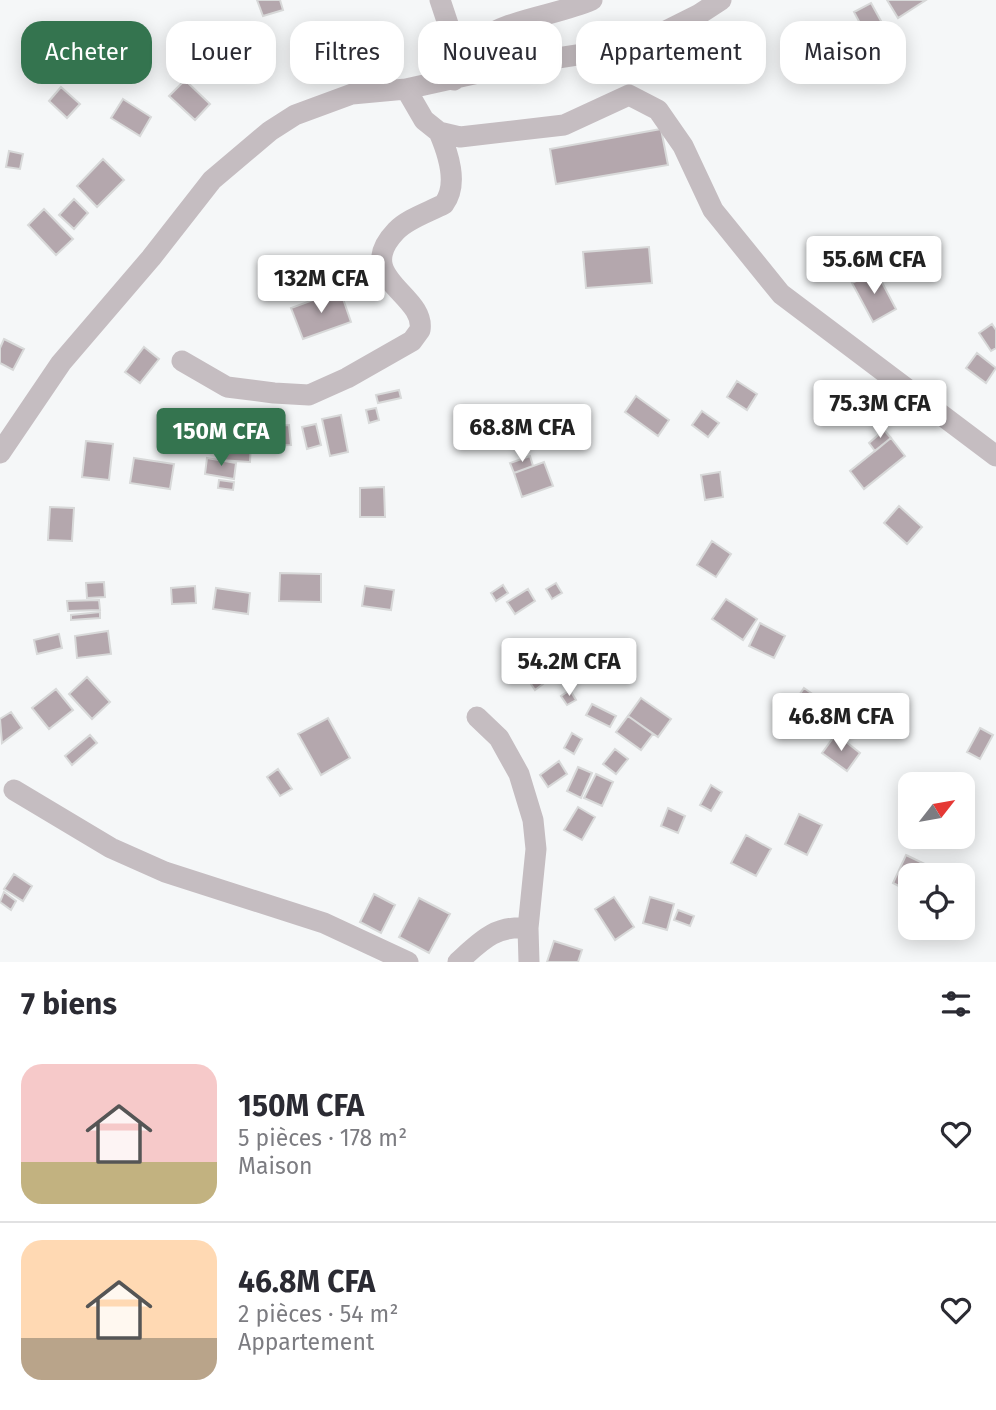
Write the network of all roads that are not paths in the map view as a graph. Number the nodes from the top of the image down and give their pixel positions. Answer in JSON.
{"nodes":[{"id":1,"x":440,"y":0,"type":"edge"},
{"id":2,"x":592,"y":0,"type":"edge"},
{"id":3,"x":721,"y":0,"type":"edge"},
{"id":4,"x":447,"y":21,"type":"edge"},
{"id":5,"x":530,"y":21,"type":"edge"},
{"id":6,"x":562,"y":56,"type":"edge"},
{"id":7,"x":433,"y":84,"type":"edge"},
{"id":8,"x":406,"y":89,"type":"junction"},
{"id":9,"x":439,"y":132,"type":"junction"},
{"id":10,"x":182,"y":360,"type":"dead end"},
{"id":11,"x":0,"y":453,"type":"edge"},
{"id":12,"x":996,"y":456,"type":"edge"},
{"id":13,"x":477,"y":717,"type":"dead end"},
{"id":14,"x":14,"y":790,"type":"dead end"},
{"id":15,"x":528,"y":928,"type":"junction"},
{"id":16,"x":408,"y":962,"type":"edge"},
{"id":17,"x":458,"y":962,"type":"edge"},
{"id":18,"x":529,"y":962,"type":"edge"}],
"edges":[{"from":1,"to":4,"type":"street"},
{"from":2,"to":5,"type":"street"},
{"from":3,"to":6,"type":"street"},
{"from":7,"to":8,"type":"street"},
{"from":8,"to":9,"type":"street"},
{"from":8,"to":11,"type":"street"},
{"from":9,"to":10,"type":"street"},
{"from":9,"to":12,"type":"street"},
{"from":13,"to":15,"type":"street"},
{"from":14,"to":16,"type":"street"},
{"from":15,"to":17,"type":"street"},
{"from":15,"to":18,"type":"street"}]}
